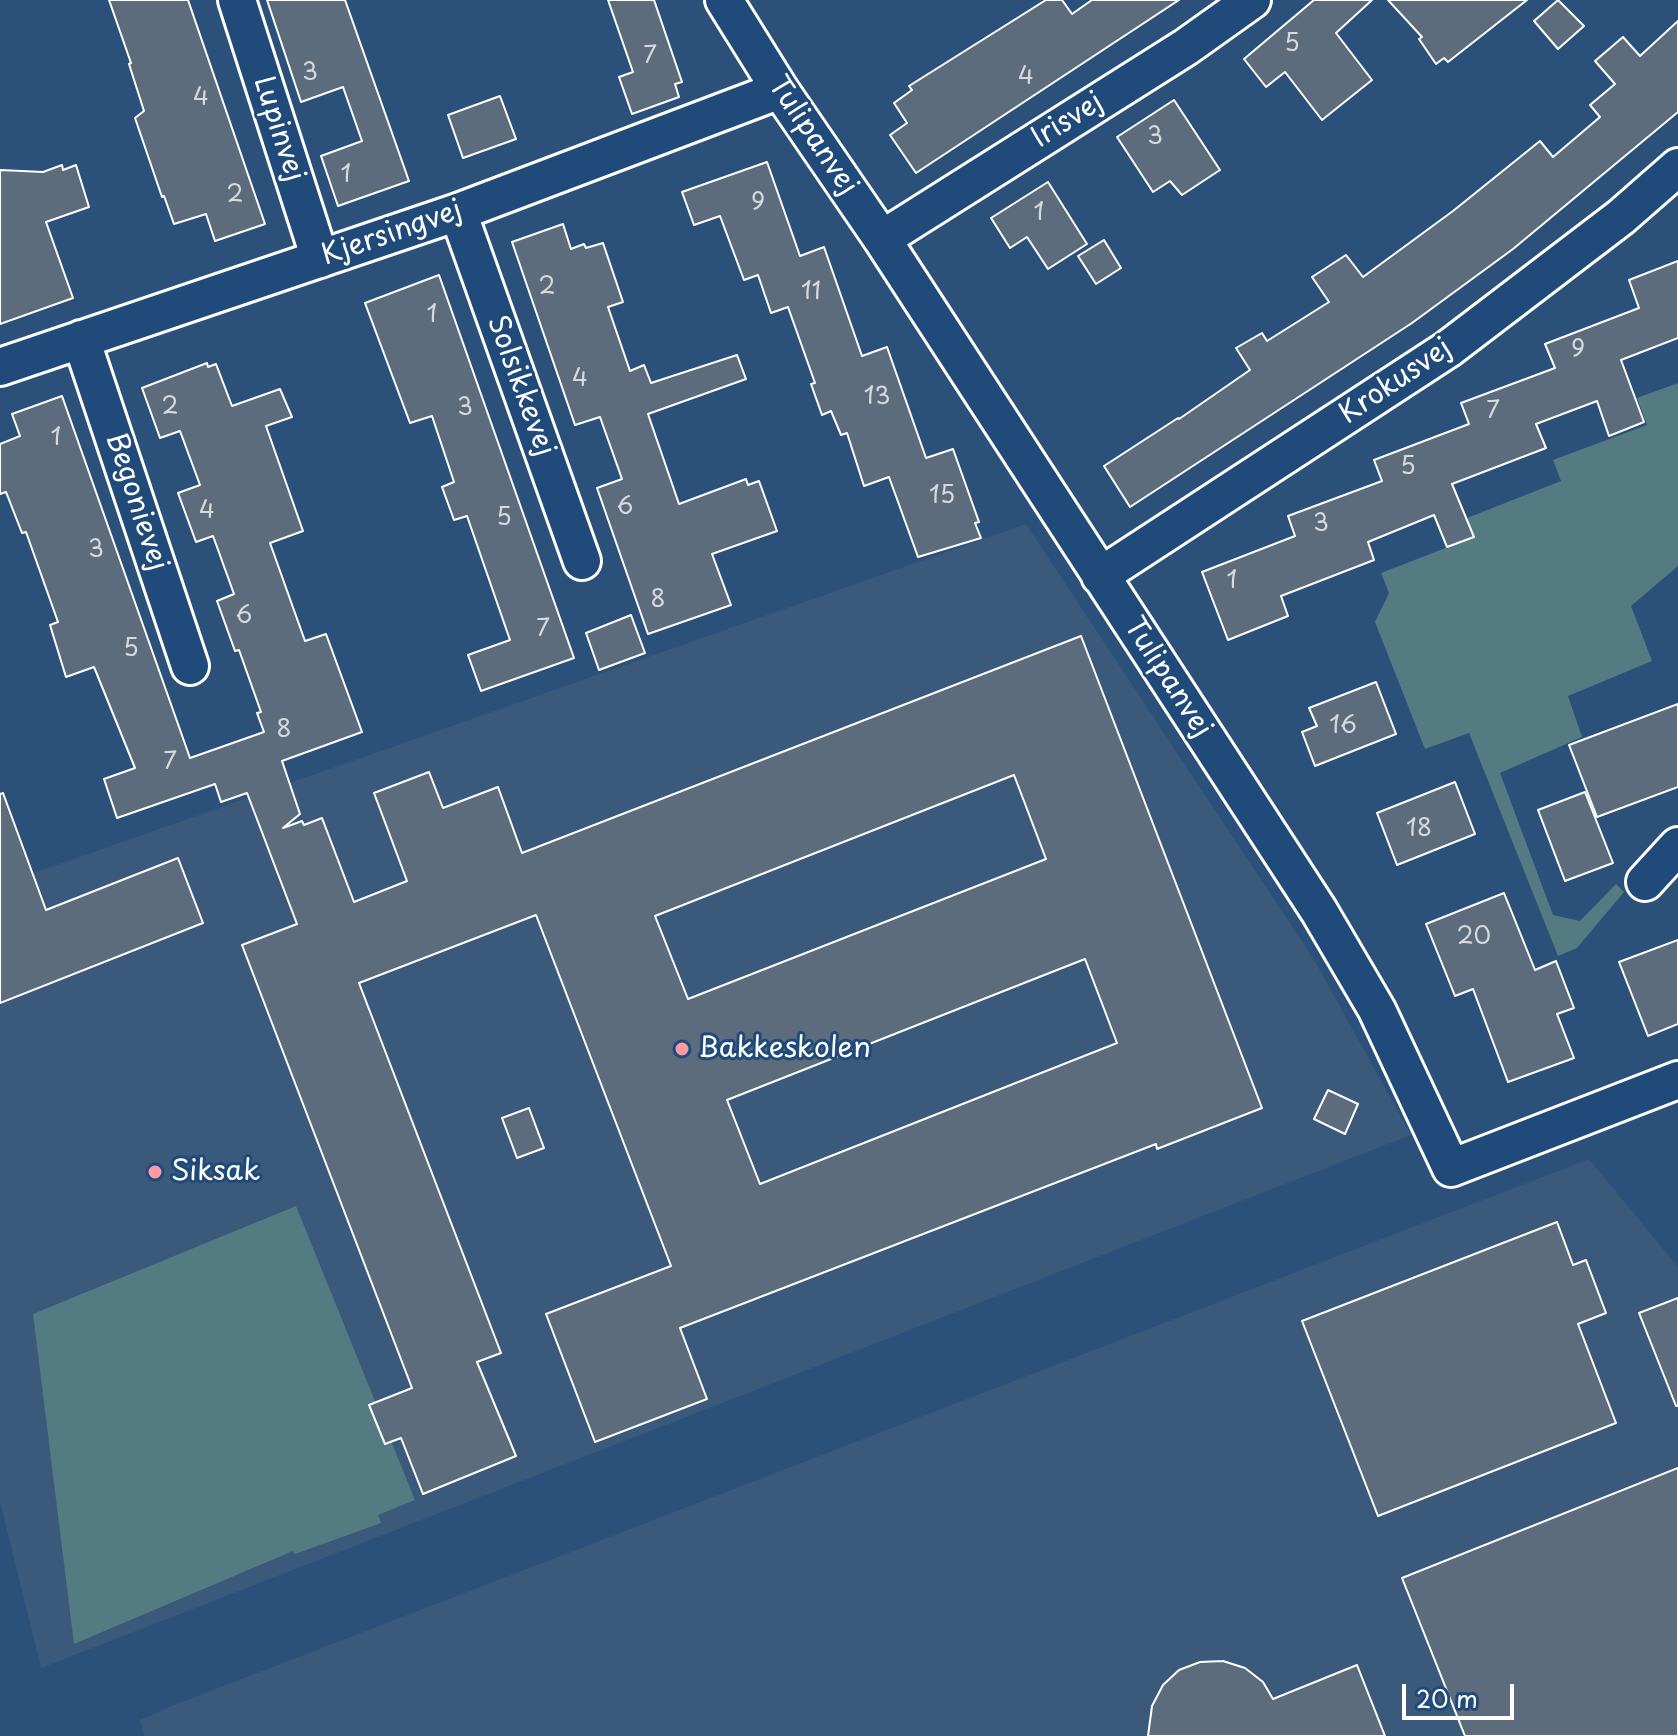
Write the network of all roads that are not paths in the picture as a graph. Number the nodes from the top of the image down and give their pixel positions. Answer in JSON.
{"nodes":[{"id":1,"x":237,"y":0,"type":"edge"},
{"id":2,"x":724,"y":0,"type":"edge"},
{"id":3,"x":1252,"y":0,"type":"edge"},
{"id":4,"x":780,"y":90,"type":"junction"},
{"id":5,"x":1678,"y":167,"type":"edge"},
{"id":6,"x":458,"y":212,"type":"junction"},
{"id":7,"x":882,"y":239,"type":"junction"},
{"id":8,"x":320,"y":259,"type":"junction"},
{"id":9,"x":81,"y":339,"type":"junction"},
{"id":10,"x":0,"y":367,"type":"edge"},
{"id":11,"x":582,"y":561,"type":"dead end"},
{"id":12,"x":1100,"y":576,"type":"junction"},
{"id":13,"x":190,"y":666,"type":"dead end"},
{"id":14,"x":1678,"y":846,"type":"edge"},
{"id":15,"x":1645,"y":882,"type":"dead end"},
{"id":16,"x":1678,"y":1080,"type":"edge"}],
"edges":[{"from":1,"to":8,"type":"street","name":"Lupinvej"},
{"from":2,"to":4,"type":"street","name":"Tulipanvej"},
{"from":3,"to":7,"type":"street","name":"Irisvej"},
{"from":4,"to":6,"type":"street","name":"Kjersingvej"},
{"from":4,"to":7,"type":"street","name":"Tulipanvej"},
{"from":5,"to":12,"type":"street","name":"Krokusvej"},
{"from":6,"to":8,"type":"street","name":"Kjersingvej"},
{"from":6,"to":11,"type":"street","name":"Solsikkevej"},
{"from":7,"to":12,"type":"street","name":"Tulipanvej"},
{"from":8,"to":9,"type":"street","name":"Kjersingvej"},
{"from":9,"to":10,"type":"street","name":"Kjersingvej"},
{"from":9,"to":13,"type":"street","name":"Begonievej"},
{"from":12,"to":16,"type":"street","name":"Tulipanvej"},
{"from":14,"to":15,"type":"street"}]}
